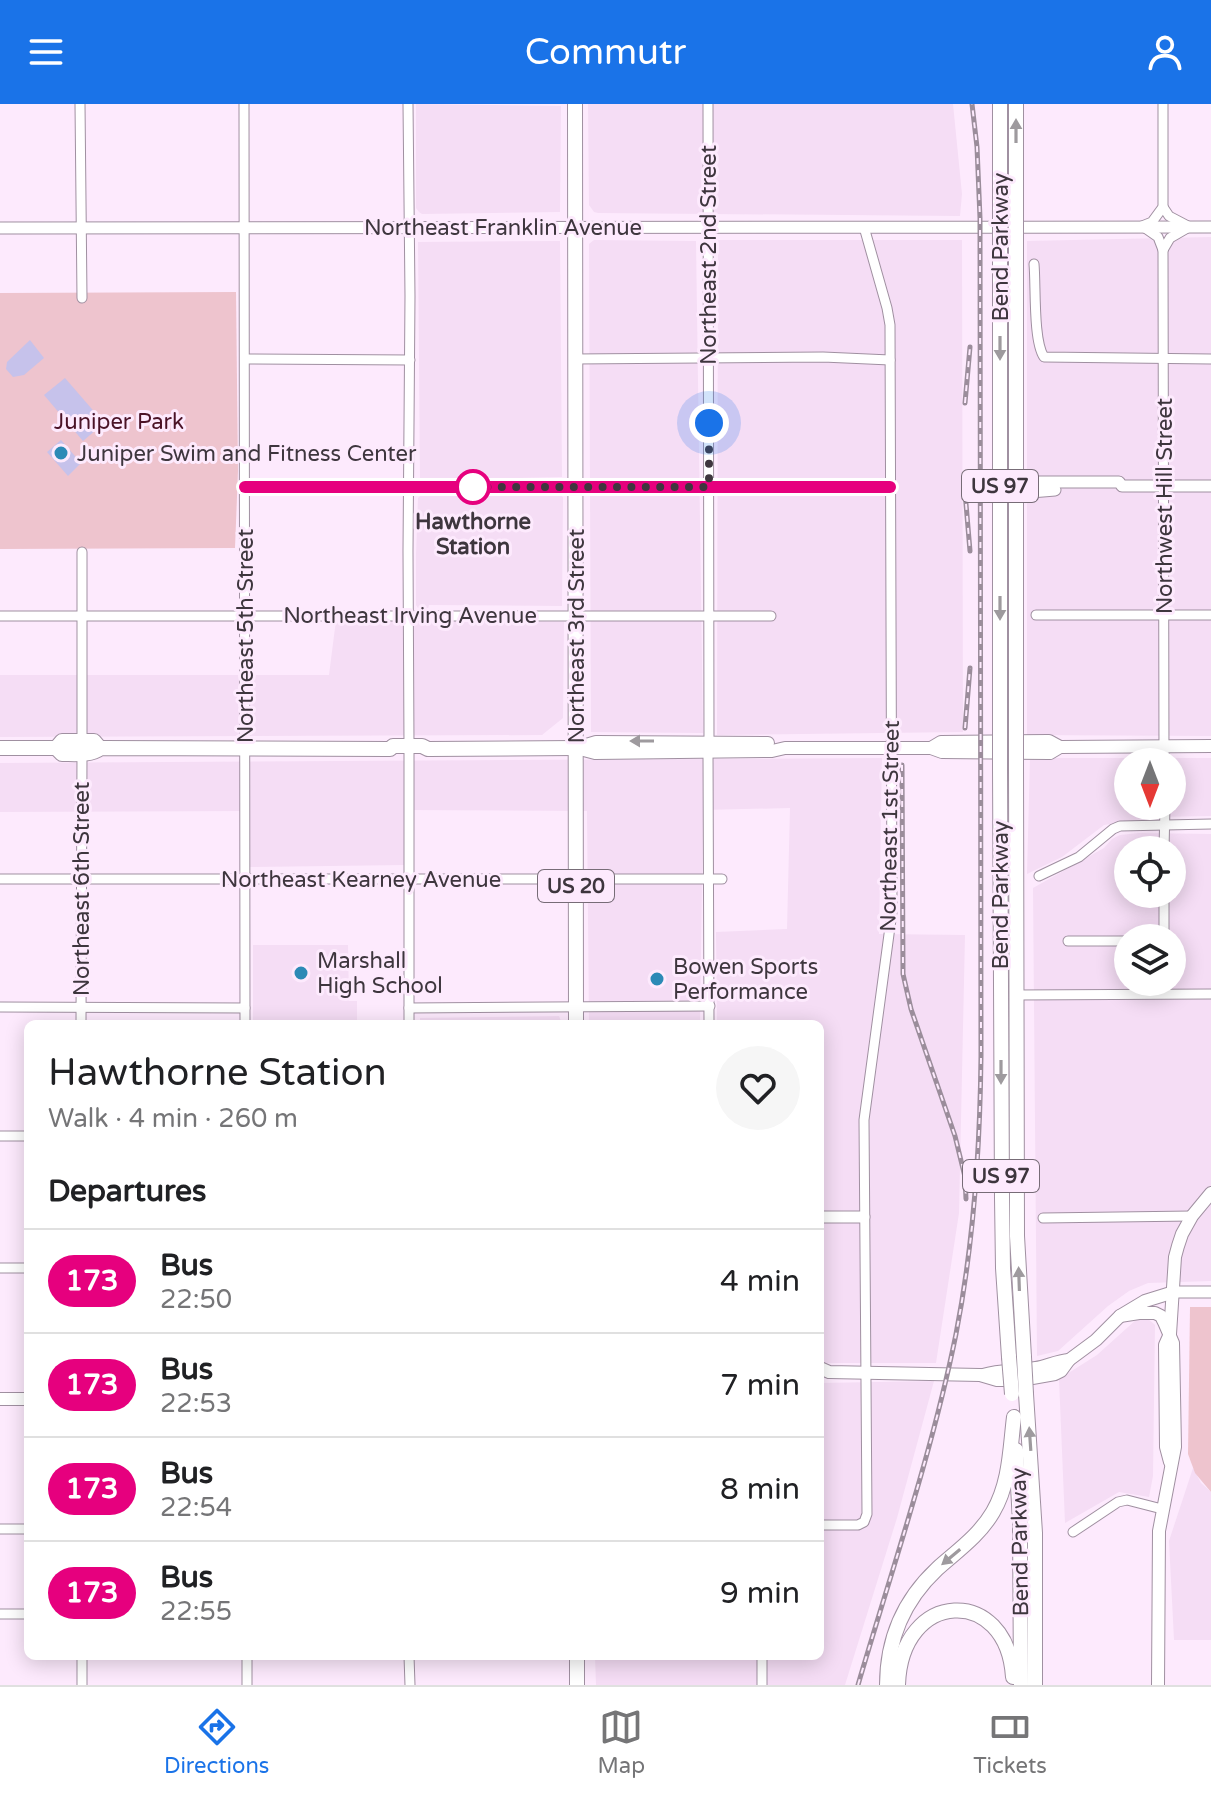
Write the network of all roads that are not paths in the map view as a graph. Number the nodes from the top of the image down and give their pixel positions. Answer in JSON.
{"nodes":[{"id":1,"x":80,"y":104,"type":"edge"},
{"id":2,"x":244,"y":104,"type":"edge"},
{"id":3,"x":408,"y":104,"type":"edge"},
{"id":4,"x":575,"y":104,"type":"edge"},
{"id":5,"x":708,"y":104,"type":"edge"},
{"id":6,"x":1000,"y":104,"type":"edge"},
{"id":7,"x":1016,"y":104,"type":"edge"},
{"id":8,"x":1163,"y":104,"type":"edge"},
{"id":9,"x":1163,"y":207,"type":"junction"},
{"id":10,"x":1003,"y":220,"type":"junction"},
{"id":11,"x":576,"y":226,"type":"junction"},
{"id":12,"x":1142,"y":226,"type":"junction"},
{"id":13,"x":707,"y":227,"type":"junction"},
{"id":14,"x":864,"y":227,"type":"junction"},
{"id":15,"x":1189,"y":227,"type":"junction"},
{"id":16,"x":1211,"y":227,"type":"edge"},
{"id":17,"x":0,"y":228,"type":"edge"},
{"id":18,"x":81,"y":228,"type":"junction"},
{"id":19,"x":244,"y":228,"type":"junction"},
{"id":20,"x":409,"y":228,"type":"junction"},
{"id":21,"x":1163,"y":250,"type":"junction"},
{"id":22,"x":1034,"y":264,"type":"dead end"},
{"id":23,"x":82,"y":298,"type":"dead end"},
{"id":24,"x":246,"y":359,"type":"junction"},
{"id":25,"x":575,"y":359,"type":"junction"},
{"id":26,"x":708,"y":359,"type":"junction"},
{"id":27,"x":1163,"y":359,"type":"junction"},
{"id":28,"x":1211,"y":359,"type":"edge"},
{"id":29,"x":410,"y":360,"type":"junction"},
{"id":30,"x":890,"y":360,"type":"junction"},
{"id":31,"x":1015,"y":477,"type":"junction"},
{"id":32,"x":1164,"y":485,"type":"junction"},
{"id":33,"x":1122,"y":486,"type":"junction"},
{"id":34,"x":1211,"y":486,"type":"edge"},
{"id":35,"x":245,"y":487,"type":"junction"},
{"id":36,"x":410,"y":487,"type":"junction"},
{"id":37,"x":576,"y":487,"type":"junction"},
{"id":38,"x":709,"y":487,"type":"junction"},
{"id":39,"x":890,"y":487,"type":"junction"},
{"id":40,"x":1015,"y":499,"type":"junction"},
{"id":41,"x":82,"y":552,"type":"dead end"},
{"id":42,"x":82,"y":615,"type":"junction"},
{"id":43,"x":245,"y":615,"type":"junction"},
{"id":44,"x":409,"y":615,"type":"junction"},
{"id":45,"x":576,"y":615,"type":"junction"},
{"id":46,"x":1036,"y":615,"type":"dead end"},
{"id":47,"x":1164,"y":615,"type":"junction"},
{"id":48,"x":1211,"y":615,"type":"edge"},
{"id":49,"x":0,"y":616,"type":"edge"},
{"id":50,"x":709,"y":616,"type":"junction"},
{"id":51,"x":771,"y":616,"type":"dead end"},
{"id":52,"x":995,"y":742,"type":"junction"},
{"id":53,"x":1211,"y":746,"type":"edge"},
{"id":54,"x":82,"y":747,"type":"junction"},
{"id":55,"x":1164,"y":747,"type":"junction"},
{"id":56,"x":0,"y":748,"type":"edge"},
{"id":57,"x":244,"y":748,"type":"junction"},
{"id":58,"x":576,"y":748,"type":"junction"},
{"id":59,"x":708,"y":748,"type":"junction"},
{"id":60,"x":891,"y":748,"type":"junction"},
{"id":61,"x":409,"y":749,"type":"junction"},
{"id":62,"x":1164,"y":820,"type":"edge"},
{"id":63,"x":1211,"y":824,"type":"edge"},
{"id":64,"x":1164,"y":825,"type":"junction"},
{"id":65,"x":1164,"y":836,"type":"edge"},
{"id":66,"x":1039,"y":876,"type":"dead end"},
{"id":67,"x":0,"y":879,"type":"edge"},
{"id":68,"x":245,"y":879,"type":"junction"},
{"id":69,"x":410,"y":879,"type":"junction"},
{"id":70,"x":576,"y":879,"type":"junction"},
{"id":71,"x":709,"y":879,"type":"junction"},
{"id":72,"x":722,"y":879,"type":"dead end"},
{"id":73,"x":81,"y":880,"type":"junction"},
{"id":74,"x":1068,"y":941,"type":"dead end"},
{"id":75,"x":1114,"y":941,"type":"edge"},
{"id":76,"x":1114,"y":994,"type":"edge"},
{"id":77,"x":1186,"y":994,"type":"edge"},
{"id":78,"x":1211,"y":994,"type":"edge"},
{"id":79,"x":1016,"y":995,"type":"junction"},
{"id":80,"x":710,"y":1006,"type":"junction"},
{"id":81,"x":0,"y":1007,"type":"edge"},
{"id":82,"x":81,"y":1007,"type":"junction"},
{"id":83,"x":576,"y":1007,"type":"junction"},
{"id":84,"x":245,"y":1008,"type":"junction"},
{"id":85,"x":409,"y":1008,"type":"junction"},
{"id":86,"x":81,"y":1020,"type":"edge"},
{"id":87,"x":245,"y":1020,"type":"edge"},
{"id":88,"x":409,"y":1020,"type":"edge"},
{"id":89,"x":576,"y":1020,"type":"edge"},
{"id":90,"x":709,"y":1020,"type":"edge"},
{"id":91,"x":0,"y":1136,"type":"edge"},
{"id":92,"x":24,"y":1136,"type":"edge"},
{"id":93,"x":1211,"y":1193,"type":"edge"},
{"id":94,"x":1165,"y":1215,"type":"junction"},
{"id":95,"x":1192,"y":1216,"type":"junction"},
{"id":96,"x":824,"y":1217,"type":"edge"},
{"id":97,"x":864,"y":1217,"type":"junction"},
{"id":98,"x":1043,"y":1218,"type":"dead end"},
{"id":99,"x":1182,"y":1234,"type":"junction"},
{"id":100,"x":0,"y":1268,"type":"edge"},
{"id":101,"x":24,"y":1268,"type":"edge"},
{"id":102,"x":1174,"y":1292,"type":"junction"},
{"id":103,"x":1211,"y":1292,"type":"edge"},
{"id":104,"x":1120,"y":1316,"type":"junction"},
{"id":105,"x":1170,"y":1334,"type":"junction"},
{"id":106,"x":824,"y":1372,"type":"edge"},
{"id":107,"x":866,"y":1373,"type":"junction"},
{"id":108,"x":1019,"y":1375,"type":"junction"},
{"id":109,"x":0,"y":1399,"type":"edge"},
{"id":110,"x":24,"y":1399,"type":"edge"},
{"id":111,"x":1166,"y":1408,"type":"junction"},
{"id":112,"x":1014,"y":1417,"type":"junction"},
{"id":113,"x":1175,"y":1437,"type":"junction"},
{"id":114,"x":1171,"y":1466,"type":"junction"},
{"id":115,"x":1162,"y":1509,"type":"junction"},
{"id":116,"x":824,"y":1525,"type":"edge"},
{"id":117,"x":0,"y":1529,"type":"edge"},
{"id":118,"x":24,"y":1529,"type":"edge"},
{"id":119,"x":1073,"y":1532,"type":"dead end"},
{"id":120,"x":0,"y":1614,"type":"edge"},
{"id":121,"x":24,"y":1614,"type":"edge"},
{"id":122,"x":82,"y":1660,"type":"edge"},
{"id":123,"x":247,"y":1660,"type":"edge"},
{"id":124,"x":409,"y":1660,"type":"edge"},
{"id":125,"x":577,"y":1660,"type":"edge"},
{"id":126,"x":762,"y":1660,"type":"edge"},
{"id":127,"x":82,"y":1685,"type":"edge"},
{"id":128,"x":247,"y":1685,"type":"edge"},
{"id":129,"x":410,"y":1685,"type":"edge"},
{"id":130,"x":577,"y":1685,"type":"edge"},
{"id":131,"x":762,"y":1685,"type":"edge"},
{"id":132,"x":887,"y":1685,"type":"edge"},
{"id":133,"x":898,"y":1685,"type":"edge"},
{"id":134,"x":1014,"y":1685,"type":"edge"},
{"id":135,"x":1021,"y":1685,"type":"edge"},
{"id":136,"x":1035,"y":1685,"type":"edge"},
{"id":137,"x":1158,"y":1685,"type":"edge"}],
"edges":[{"from":1,"to":18,"type":"street"},
{"from":2,"to":19,"type":"street","name":"Northeast 5th Street"},
{"from":3,"to":20,"type":"street"},
{"from":4,"to":11,"type":"main road","name":"Northeast 3rd Street"},
{"from":5,"to":13,"type":"street","name":"Northeast 2nd Street"},
{"from":6,"to":10,"type":"main road","name":"Bend Parkway","number":"US 97"},
{"from":31,"to":7,"type":"main road","name":"Bend Parkway","number":"US 97","one_way":true,"bridge":true},
{"from":8,"to":9,"type":"street"},
{"from":9,"to":12,"type":"street"},
{"from":9,"to":15,"type":"street"},
{"from":10,"to":12,"type":"street","name":"Northeast Franklin Avenue"},
{"from":10,"to":14,"type":"street","name":"Northeast Franklin Avenue"},
{"from":10,"to":52,"type":"main road","name":"Bend Parkway","number":"US 97","one_way":true,"bridge":true},
{"from":11,"to":13,"type":"street","name":"Northeast Franklin Avenue"},
{"from":11,"to":20,"type":"street","name":"Northeast Franklin Avenue"},
{"from":11,"to":25,"type":"main road","name":"Northeast 3rd Street"},
{"from":12,"to":15,"type":"street","name":"Northeast Franklin Avenue"},
{"from":12,"to":21,"type":"street"},
{"from":13,"to":14,"type":"street","name":"Northeast Franklin Avenue"},
{"from":13,"to":26,"type":"street","name":"Northeast 2nd Street"},
{"from":14,"to":30,"type":"street","name":"Northeast 1st Street"},
{"from":15,"to":16,"type":"street","name":"Northeast Franklin Avenue"},
{"from":15,"to":21,"type":"street"},
{"from":17,"to":18,"type":"street","name":"Northeast Franklin Avenue"},
{"from":18,"to":19,"type":"street","name":"Northeast Franklin Avenue"},
{"from":18,"to":23,"type":"street"},
{"from":19,"to":20,"type":"street","name":"Northeast Franklin Avenue"},
{"from":19,"to":24,"type":"street","name":"Northeast 5th Street"},
{"from":20,"to":29,"type":"street"},
{"from":21,"to":27,"type":"street","name":"Northwest Hill Street"},
{"from":22,"to":27,"type":"street"},
{"from":24,"to":29,"type":"street"},
{"from":24,"to":35,"type":"street","name":"Northeast 5th Street"},
{"from":25,"to":26,"type":"street"},
{"from":25,"to":37,"type":"main road","name":"Northeast 3rd Street"},
{"from":26,"to":30,"type":"street"},
{"from":26,"to":38,"type":"street","name":"Northeast 2nd Street"},
{"from":27,"to":28,"type":"street"},
{"from":27,"to":32,"type":"street","name":"Northwest Hill Street"},
{"from":29,"to":36,"type":"street"},
{"from":30,"to":39,"type":"street","name":"Northeast 1st Street"},
{"from":31,"to":33,"type":"street"},
{"from":31,"to":40,"type":"main road","name":"Bend Parkway","number":"US 97"},
{"from":32,"to":33,"type":"street"},
{"from":32,"to":34,"type":"street"},
{"from":32,"to":47,"type":"street","name":"Northwest Hill Street"},
{"from":33,"to":40,"type":"street"},
{"from":35,"to":36,"type":"street"},
{"from":35,"to":43,"type":"street","name":"Northeast 5th Street"},
{"from":36,"to":37,"type":"street"},
{"from":36,"to":44,"type":"street"},
{"from":37,"to":38,"type":"street"},
{"from":37,"to":45,"type":"main road","name":"Northeast 3rd Street"},
{"from":38,"to":39,"type":"street"},
{"from":38,"to":50,"type":"street","name":"Northeast 2nd Street"},
{"from":39,"to":60,"type":"street","name":"Northeast 1st Street"},
{"from":40,"to":79,"type":"main road","name":"Bend Parkway","number":"US 97","bridge":true},
{"from":41,"to":42,"type":"street","name":"Northeast 6th Street"},
{"from":42,"to":43,"type":"street","name":"Northeast Irving Avenue"},
{"from":42,"to":49,"type":"street","name":"Northeast Irving Avenue"},
{"from":42,"to":54,"type":"street","name":"Northeast 6th Street"},
{"from":43,"to":44,"type":"street","name":"Northeast Irving Avenue"},
{"from":43,"to":57,"type":"street","name":"Northeast 5th Street"},
{"from":44,"to":45,"type":"street","name":"Northeast Irving Avenue"},
{"from":44,"to":61,"type":"street"},
{"from":45,"to":50,"type":"street","name":"Northeast Irving Avenue"},
{"from":45,"to":58,"type":"main road","name":"Northeast 3rd Street"},
{"from":46,"to":47,"type":"street"},
{"from":47,"to":48,"type":"street"},
{"from":47,"to":55,"type":"street","name":"Northwest Hill Street"},
{"from":50,"to":51,"type":"street","name":"Northeast Irving Avenue"},
{"from":50,"to":59,"type":"street","name":"Northeast 2nd Street"},
{"from":52,"to":55,"type":"main road"},
{"from":52,"to":60,"type":"main road"},
{"from":52,"to":108,"type":"main road","name":"Bend Parkway","number":"US 97","one_way":true,"bridge":true},
{"from":53,"to":55,"type":"main road"},
{"from":54,"to":56,"type":"main road"},
{"from":54,"to":57,"type":"main road"},
{"from":54,"to":73,"type":"street","name":"Northeast 6th Street"},
{"from":57,"to":61,"type":"main road"},
{"from":57,"to":68,"type":"street","name":"Northeast 5th Street"},
{"from":58,"to":59,"type":"main road"},
{"from":58,"to":61,"type":"main road"},
{"from":58,"to":70,"type":"main road","name":"Northeast 3rd Street","number":"US 20"},
{"from":59,"to":60,"type":"main road"},
{"from":59,"to":71,"type":"street","name":"Northeast 2nd Street"},
{"from":60,"to":97,"type":"street","name":"Northeast 1st Street"},
{"from":61,"to":69,"type":"street"},
{"from":62,"to":64,"type":"street"},
{"from":63,"to":64,"type":"street"},
{"from":64,"to":65,"type":"street"},
{"from":64,"to":66,"type":"street"},
{"from":67,"to":73,"type":"street","name":"Northeast Kearney Avenue"},
{"from":68,"to":69,"type":"street","name":"Northeast Kearney Avenue"},
{"from":68,"to":73,"type":"street","name":"Northeast Kearney Avenue"},
{"from":68,"to":84,"type":"street","name":"Northeast 5th Street"},
{"from":69,"to":70,"type":"street","name":"Northeast Kearney Avenue"},
{"from":69,"to":85,"type":"street"},
{"from":70,"to":71,"type":"street","name":"Northeast Kearney Avenue"},
{"from":70,"to":83,"type":"main road","name":"Northeast 3rd Street","number":"US 20"},
{"from":71,"to":72,"type":"street","name":"Northeast Kearney Avenue"},
{"from":71,"to":80,"type":"street","name":"Northeast 2nd Street"},
{"from":73,"to":82,"type":"street","name":"Northeast 6th Street"},
{"from":74,"to":75,"type":"street"},
{"from":76,"to":79,"type":"street"},
{"from":77,"to":78,"type":"street"},
{"from":108,"to":79,"type":"main road","name":"Bend Parkway","number":"US 97","one_way":true},
{"from":80,"to":83,"type":"street"},
{"from":80,"to":90,"type":"street","name":"Northeast 2nd Street"},
{"from":81,"to":82,"type":"street"},
{"from":82,"to":84,"type":"street"},
{"from":82,"to":86,"type":"street","name":"Northeast 6th Street"},
{"from":83,"to":85,"type":"street"},
{"from":83,"to":89,"type":"main road","name":"Northeast 3rd Street","number":"US 20"},
{"from":84,"to":87,"type":"street","name":"Northeast 5th Street"},
{"from":85,"to":88,"type":"street"},
{"from":91,"to":92,"type":"street"},
{"from":93,"to":95,"type":"main road"},
{"from":94,"to":95,"type":"street"},
{"from":94,"to":98,"type":"street"},
{"from":94,"to":99,"type":"street"},
{"from":95,"to":99,"type":"main road"},
{"from":96,"to":97,"type":"street"},
{"from":97,"to":107,"type":"street","name":"Northeast 1st Street"},
{"from":99,"to":102,"type":"main road"},
{"from":100,"to":101,"type":"street"},
{"from":102,"to":103,"type":"street"},
{"from":102,"to":104,"type":"main road"},
{"from":102,"to":105,"type":"main road"},
{"from":104,"to":105,"type":"main road"},
{"from":104,"to":108,"type":"main road"},
{"from":105,"to":111,"type":"main road"},
{"from":105,"to":113,"type":"main road"},
{"from":106,"to":107,"type":"main road"},
{"from":107,"to":108,"type":"main road"},
{"from":107,"to":116,"type":"street","name":"Northeast 1st Street"},
{"from":108,"to":112,"type":"main road","name":"Bend Parkway","number":"US 97"},
{"from":136,"to":108,"type":"main road","name":"Bend Parkway","number":"US 97","one_way":true},
{"from":109,"to":110,"type":"main road"},
{"from":111,"to":113,"type":"main road"},
{"from":111,"to":114,"type":"main road"},
{"from":112,"to":132,"type":"main road","one_way":true},
{"from":112,"to":135,"type":"main road","name":"Bend Parkway","number":"US 97"},
{"from":113,"to":114,"type":"main road"},
{"from":114,"to":115,"type":"main road"},
{"from":115,"to":119,"type":"street"},
{"from":115,"to":137,"type":"main road"},
{"from":117,"to":118,"type":"street"},
{"from":120,"to":121,"type":"street"},
{"from":122,"to":127,"type":"street"},
{"from":123,"to":128,"type":"street"},
{"from":124,"to":129,"type":"street"},
{"from":125,"to":130,"type":"main road"},
{"from":126,"to":131,"type":"street"},
{"from":133,"to":134,"type":"main road"}]}
